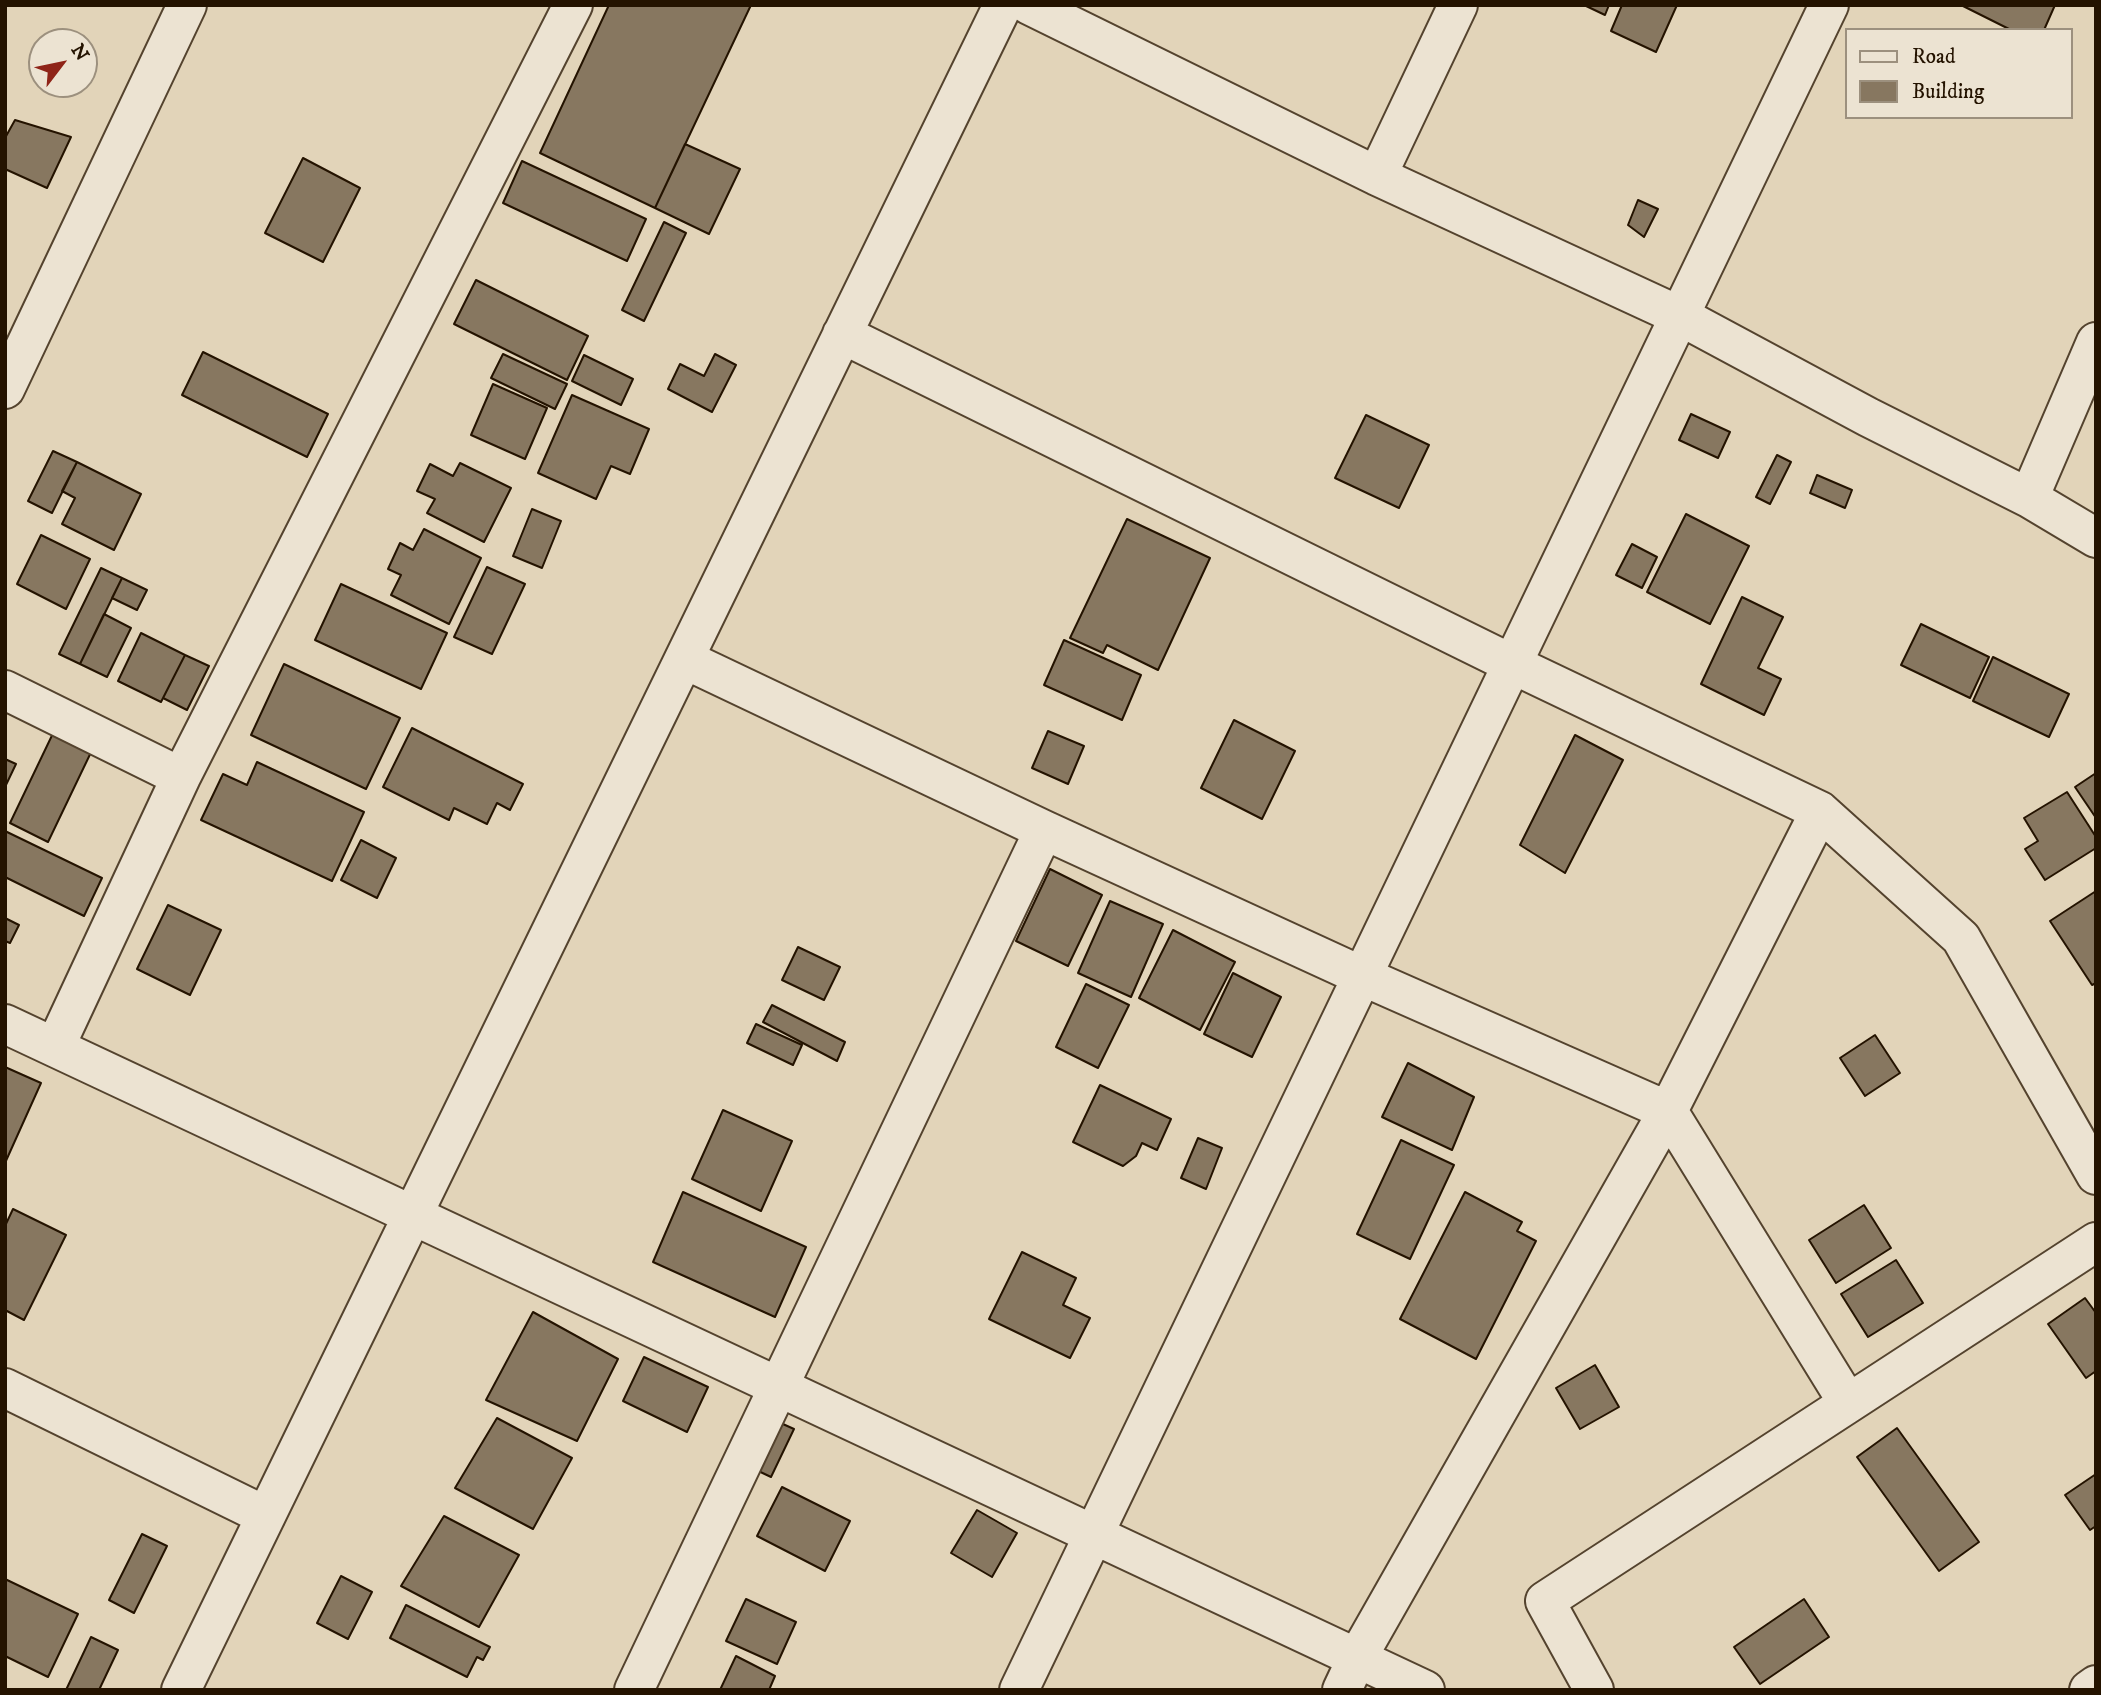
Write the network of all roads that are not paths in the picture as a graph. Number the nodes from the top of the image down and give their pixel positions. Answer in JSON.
{"nodes":[{"id":1,"x":573,"y":5,"type":"edge"},
{"id":2,"x":1003,"y":5,"type":"edge"},
{"id":3,"x":1029,"y":5,"type":"edge"},
{"id":4,"x":1458,"y":5,"type":"edge"},
{"id":5,"x":1829,"y":5,"type":"edge"},
{"id":6,"x":174,"y":9,"type":"edge"},
{"id":7,"x":1377,"y":176,"type":"junction"},
{"id":8,"x":1680,"y":316,"type":"junction"},
{"id":9,"x":842,"y":334,"type":"junction"},
{"id":10,"x":2096,"y":342,"type":"edge"},
{"id":11,"x":5,"y":389,"type":"edge"},
{"id":12,"x":2029,"y":498,"type":"junction"},
{"id":13,"x":2096,"y":538,"type":"edge"},
{"id":14,"x":684,"y":659,"type":"junction"},
{"id":15,"x":1512,"y":664,"type":"junction"},
{"id":16,"x":5,"y":690,"type":"edge"},
{"id":17,"x":181,"y":777,"type":"junction"},
{"id":18,"x":1820,"y":811,"type":"junction"},
{"id":19,"x":1044,"y":830,"type":"junction"},
{"id":20,"x":1362,"y":976,"type":"junction"},
{"id":21,"x":5,"y":1024,"type":"edge"},
{"id":22,"x":55,"y":1047,"type":"junction"},
{"id":23,"x":1668,"y":1111,"type":"junction"},
{"id":24,"x":2096,"y":1175,"type":"edge"},
{"id":25,"x":412,"y":1215,"type":"junction"},
{"id":26,"x":2096,"y":1242,"type":"edge"},
{"id":27,"x":778,"y":1387,"type":"junction"},
{"id":28,"x":5,"y":1388,"type":"edge"},
{"id":29,"x":1848,"y":1404,"type":"junction"},
{"id":30,"x":266,"y":1516,"type":"junction"},
{"id":31,"x":1094,"y":1534,"type":"junction"},
{"id":32,"x":1350,"y":1674,"type":"edge"},
{"id":33,"x":2096,"y":1685,"type":"edge"},
{"id":34,"x":181,"y":1690,"type":"edge"},
{"id":35,"x":634,"y":1690,"type":"edge"},
{"id":36,"x":1019,"y":1690,"type":"edge"},
{"id":37,"x":1425,"y":1690,"type":"edge"},
{"id":38,"x":1594,"y":1690,"type":"edge"},
{"id":39,"x":2089,"y":1690,"type":"edge"}],
"edges":[{"from":1,"to":17,"type":"street"},
{"from":2,"to":9,"type":"street"},
{"from":3,"to":7,"type":"street"},
{"from":4,"to":7,"type":"street"},
{"from":5,"to":8,"type":"street"},
{"from":6,"to":11,"type":"street"},
{"from":7,"to":8,"type":"street"},
{"from":8,"to":12,"type":"street"},
{"from":8,"to":15,"type":"street"},
{"from":9,"to":14,"type":"street"},
{"from":9,"to":15,"type":"street"},
{"from":10,"to":12,"type":"street"},
{"from":12,"to":13,"type":"street"},
{"from":14,"to":19,"type":"street"},
{"from":14,"to":25,"type":"street"},
{"from":15,"to":18,"type":"street"},
{"from":15,"to":20,"type":"street"},
{"from":16,"to":17,"type":"street"},
{"from":17,"to":22,"type":"street"},
{"from":18,"to":23,"type":"street"},
{"from":18,"to":24,"type":"street"},
{"from":19,"to":20,"type":"street"},
{"from":19,"to":27,"type":"street"},
{"from":20,"to":23,"type":"street"},
{"from":20,"to":31,"type":"street"},
{"from":21,"to":22,"type":"street"},
{"from":22,"to":25,"type":"street"},
{"from":23,"to":29,"type":"street"},
{"from":23,"to":32,"type":"street"},
{"from":25,"to":27,"type":"street"},
{"from":25,"to":30,"type":"street"},
{"from":26,"to":29,"type":"street"},
{"from":27,"to":31,"type":"street"},
{"from":27,"to":35,"type":"street"},
{"from":28,"to":30,"type":"street"},
{"from":29,"to":38,"type":"street"},
{"from":30,"to":34,"type":"street"},
{"from":31,"to":32,"type":"street"},
{"from":31,"to":36,"type":"street"},
{"from":32,"to":37,"type":"street"},
{"from":33,"to":39,"type":"street"}]}
